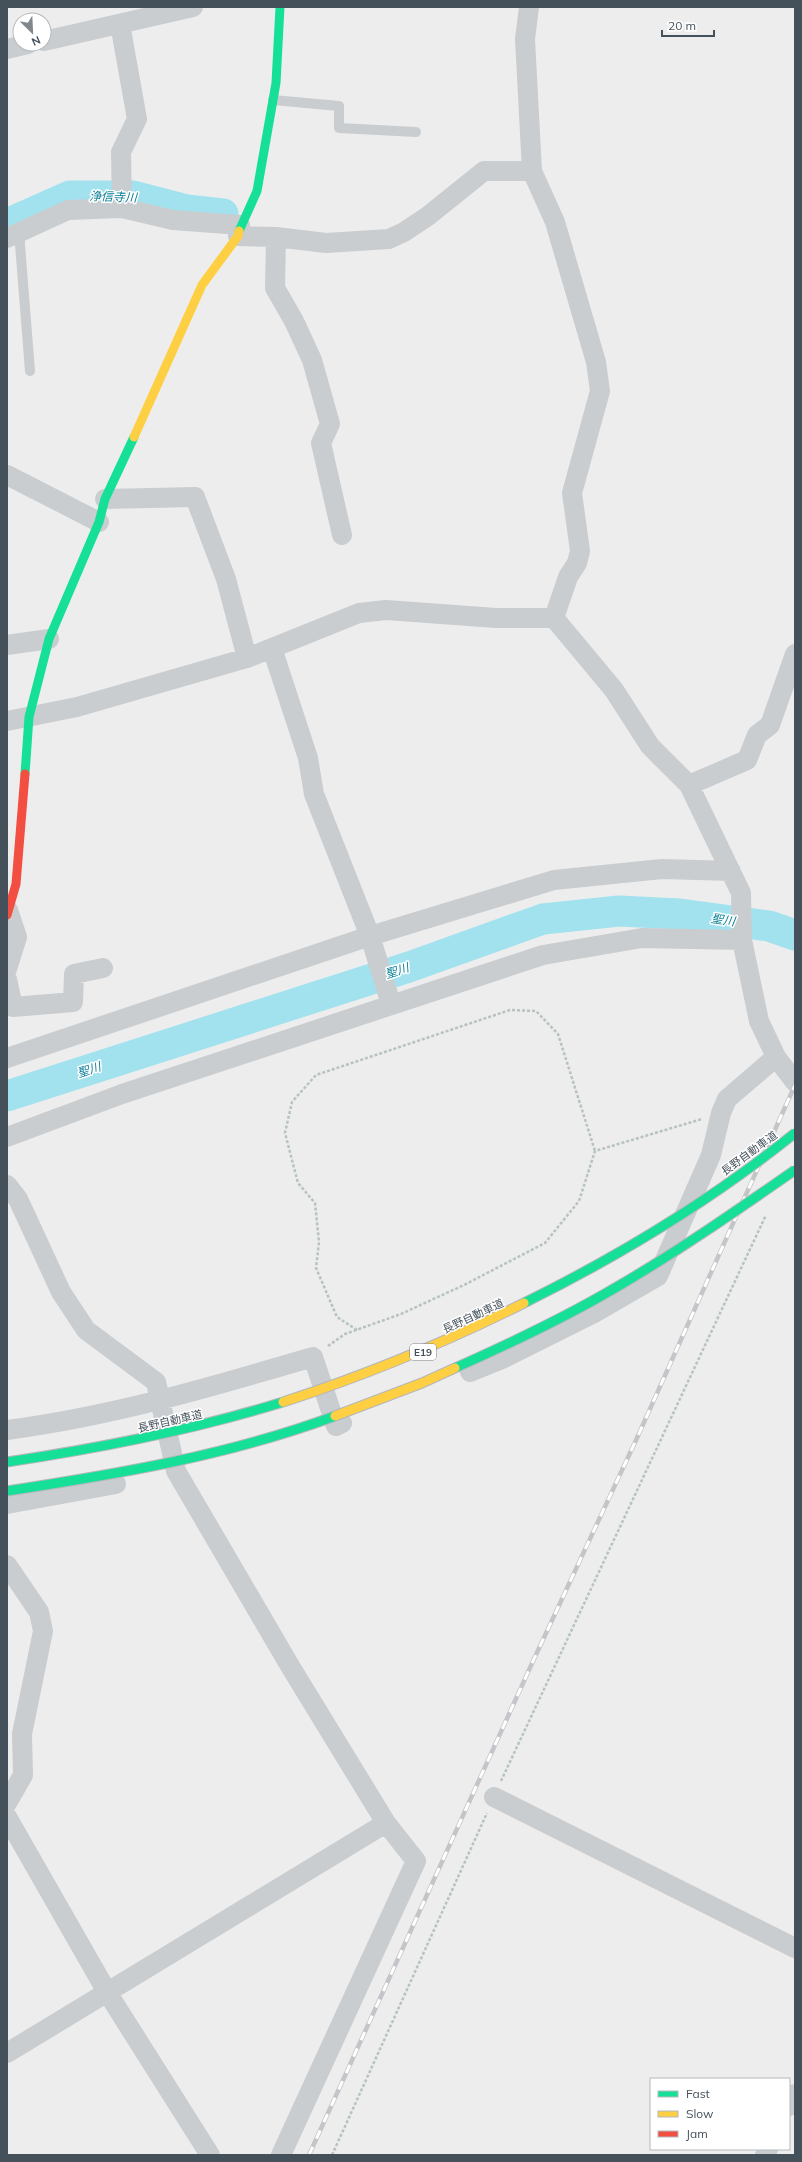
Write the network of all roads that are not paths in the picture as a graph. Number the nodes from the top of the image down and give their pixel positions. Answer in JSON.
{"nodes":[{"id":1,"x":193,"y":7,"type":"edge"},
{"id":2,"x":280,"y":7,"type":"edge"},
{"id":3,"x":529,"y":7,"type":"edge"},
{"id":4,"x":120,"y":24,"type":"junction"},
{"id":5,"x":52,"y":38,"type":"edge"},
{"id":6,"x":273,"y":100,"type":"junction"},
{"id":7,"x":416,"y":132,"type":"dead end"},
{"id":8,"x":532,"y":171,"type":"junction"},
{"id":9,"x":123,"y":199,"type":"junction"},
{"id":10,"x":239,"y":231,"type":"junction"},
{"id":11,"x":10,"y":235,"type":"edge"},
{"id":12,"x":276,"y":237,"type":"junction"},
{"id":13,"x":30,"y":371,"type":"dead end"},
{"id":14,"x":7,"y":475,"type":"edge"},
{"id":15,"x":105,"y":499,"type":"junction"},
{"id":16,"x":99,"y":522,"type":"junction"},
{"id":17,"x":342,"y":535,"type":"dead end"},
{"id":18,"x":554,"y":618,"type":"junction"},
{"id":19,"x":49,"y":638,"type":"junction"},
{"id":20,"x":7,"y":644,"type":"edge"},
{"id":21,"x":272,"y":648,"type":"junction"},
{"id":22,"x":795,"y":654,"type":"edge"},
{"id":23,"x":248,"y":658,"type":"junction"},
{"id":24,"x":29,"y":717,"type":"junction"},
{"id":25,"x":7,"y":722,"type":"edge"},
{"id":26,"x":689,"y":785,"type":"junction"},
{"id":27,"x":731,"y":871,"type":"junction"},
{"id":28,"x":11,"y":885,"type":"edge"},
{"id":29,"x":8,"y":913,"type":"edge"},
{"id":30,"x":370,"y":936,"type":"junction"},
{"id":31,"x":742,"y":940,"type":"junction"},
{"id":32,"x":103,"y":968,"type":"dead end"},
{"id":33,"x":7,"y":969,"type":"edge"},
{"id":34,"x":7,"y":979,"type":"edge"},
{"id":35,"x":391,"y":1004,"type":"junction"},
{"id":36,"x":776,"y":1057,"type":"junction"},
{"id":37,"x":7,"y":1058,"type":"edge"},
{"id":38,"x":795,"y":1082,"type":"edge"},
{"id":39,"x":795,"y":1133,"type":"edge"},
{"id":40,"x":7,"y":1137,"type":"edge"},
{"id":41,"x":795,"y":1170,"type":"edge"},
{"id":42,"x":7,"y":1184,"type":"edge"},
{"id":43,"x":162,"y":1401,"type":"junction"},
{"id":44,"x":336,"y":1426,"type":"junction"},
{"id":45,"x":7,"y":1430,"type":"edge"},
{"id":46,"x":7,"y":1462,"type":"edge"},
{"id":47,"x":176,"y":1471,"type":"junction"},
{"id":48,"x":7,"y":1492,"type":"edge"},
{"id":49,"x":7,"y":1504,"type":"edge"},
{"id":50,"x":7,"y":1565,"type":"edge"},
{"id":51,"x":494,"y":1797,"type":"road end"},
{"id":52,"x":7,"y":1803,"type":"edge"},
{"id":53,"x":7,"y":1817,"type":"edge"},
{"id":54,"x":386,"y":1823,"type":"junction"},
{"id":55,"x":795,"y":1948,"type":"edge"},
{"id":56,"x":107,"y":1992,"type":"junction"},
{"id":57,"x":7,"y":2053,"type":"edge"},
{"id":58,"x":795,"y":2094,"type":"edge"},
{"id":59,"x":790,"y":2104,"type":"edge"},
{"id":60,"x":210,"y":2155,"type":"edge"},
{"id":61,"x":281,"y":2155,"type":"edge"}],
"edges":[{"from":1,"to":4,"type":"street"},
{"from":2,"to":6,"type":"main road"},
{"from":3,"to":8,"type":"street"},
{"from":4,"to":5,"type":"street"},
{"from":4,"to":9,"type":"street"},
{"from":6,"to":7,"type":"lane"},
{"from":6,"to":10,"type":"main road"},
{"from":8,"to":12,"type":"street"},
{"from":8,"to":18,"type":"street"},
{"from":9,"to":10,"type":"street"},
{"from":9,"to":11,"type":"street"},
{"from":10,"to":12,"type":"street"},
{"from":10,"to":15,"type":"main road"},
{"from":11,"to":13,"type":"lane"},
{"from":12,"to":17,"type":"street"},
{"from":14,"to":16,"type":"street"},
{"from":15,"to":16,"type":"main road"},
{"from":15,"to":23,"type":"street"},
{"from":16,"to":19,"type":"main road"},
{"from":18,"to":21,"type":"street"},
{"from":18,"to":26,"type":"street"},
{"from":19,"to":20,"type":"street"},
{"from":19,"to":24,"type":"main road"},
{"from":21,"to":23,"type":"street"},
{"from":21,"to":30,"type":"street"},
{"from":22,"to":26,"type":"street"},
{"from":23,"to":24,"type":"street"},
{"from":24,"to":25,"type":"street"},
{"from":24,"to":28,"type":"main road"},
{"from":26,"to":27,"type":"street"},
{"from":27,"to":30,"type":"street"},
{"from":27,"to":31,"type":"street"},
{"from":28,"to":29,"type":"main road"},
{"from":29,"to":33,"type":"street"},
{"from":30,"to":35,"type":"street"},
{"from":30,"to":37,"type":"street"},
{"from":31,"to":35,"type":"street"},
{"from":31,"to":36,"type":"street"},
{"from":32,"to":34,"type":"street"},
{"from":35,"to":40,"type":"street"},
{"from":36,"to":38,"type":"street"},
{"from":36,"to":44,"type":"street"},
{"from":39,"to":46,"type":"main road","name":"長野自動車道","number":"E19","bridge":true},
{"from":41,"to":48,"type":"main road","number":"E19","bridge":true},
{"from":42,"to":43,"type":"street"},
{"from":43,"to":44,"type":"street"},
{"from":43,"to":45,"type":"street"},
{"from":43,"to":47,"type":"street"},
{"from":44,"to":47,"type":"street"},
{"from":47,"to":49,"type":"street"},
{"from":47,"to":54,"type":"street"},
{"from":50,"to":52,"type":"street"},
{"from":51,"to":55,"type":"street"},
{"from":53,"to":56,"type":"street"},
{"from":54,"to":56,"type":"street"},
{"from":54,"to":61,"type":"street"},
{"from":56,"to":57,"type":"street"},
{"from":56,"to":60,"type":"street"},
{"from":58,"to":59,"type":"street"}]}
